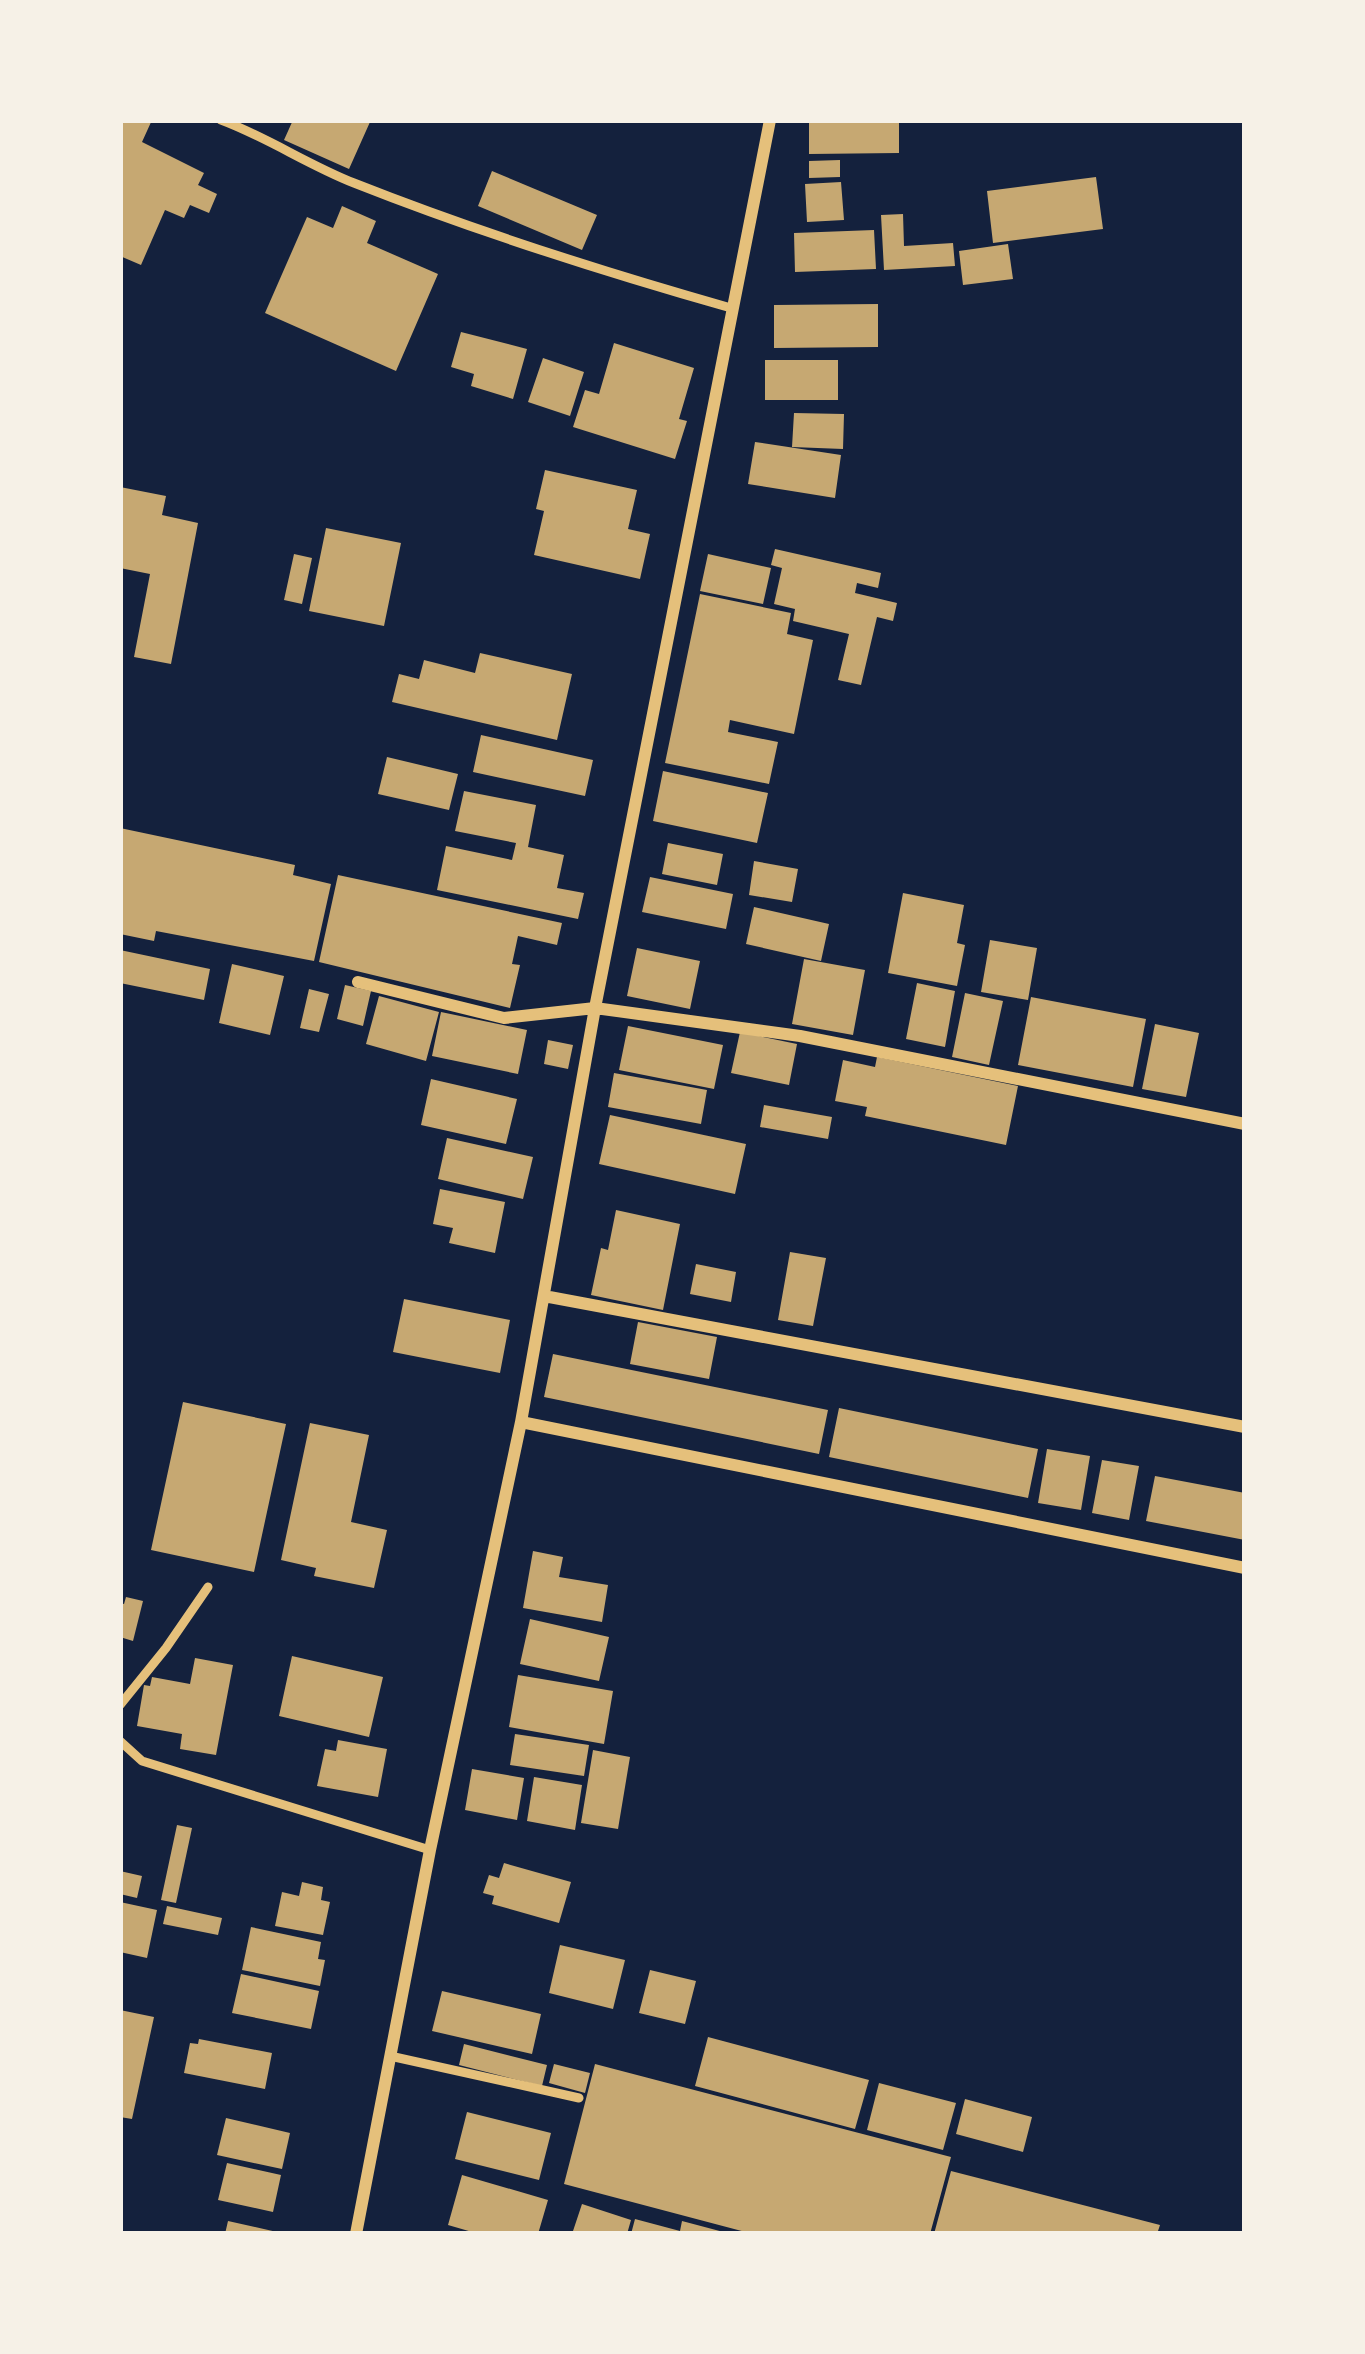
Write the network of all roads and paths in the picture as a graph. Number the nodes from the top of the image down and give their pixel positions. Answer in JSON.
{"nodes":[{"id":1,"x":221,"y":120,"type":"edge"},
{"id":2,"x":770,"y":120,"type":"edge"},
{"id":3,"x":731,"y":308,"type":"junction"},
{"id":4,"x":358,"y":982,"type":"dead end"},
{"id":5,"x":595,"y":1008,"type":"junction"},
{"id":6,"x":1245,"y":1124,"type":"edge"},
{"id":7,"x":544,"y":1296,"type":"junction"},
{"id":8,"x":521,"y":1422,"type":"junction"},
{"id":9,"x":1245,"y":1427,"type":"edge"},
{"id":10,"x":1245,"y":1568,"type":"edge"},
{"id":11,"x":208,"y":1587,"type":"dead end"},
{"id":12,"x":120,"y":1705,"type":"edge"},
{"id":13,"x":120,"y":1741,"type":"edge"},
{"id":14,"x":430,"y":1850,"type":"junction"},
{"id":15,"x":390,"y":2056,"type":"junction"},
{"id":16,"x":579,"y":2098,"type":"dead end"},
{"id":17,"x":356,"y":2234,"type":"edge"}],
"edges":[{"from":1,"to":3,"type":"lane"},
{"from":2,"to":3,"type":"street"},
{"from":3,"to":5,"type":"street"},
{"from":4,"to":5,"type":"street"},
{"from":5,"to":6,"type":"street"},
{"from":5,"to":7,"type":"street"},
{"from":7,"to":8,"type":"street"},
{"from":7,"to":9,"type":"street"},
{"from":8,"to":10,"type":"street"},
{"from":8,"to":14,"type":"street"},
{"from":11,"to":12,"type":"lane"},
{"from":13,"to":14,"type":"lane"},
{"from":14,"to":15,"type":"street"},
{"from":15,"to":16,"type":"lane"},
{"from":15,"to":17,"type":"street"}]}
